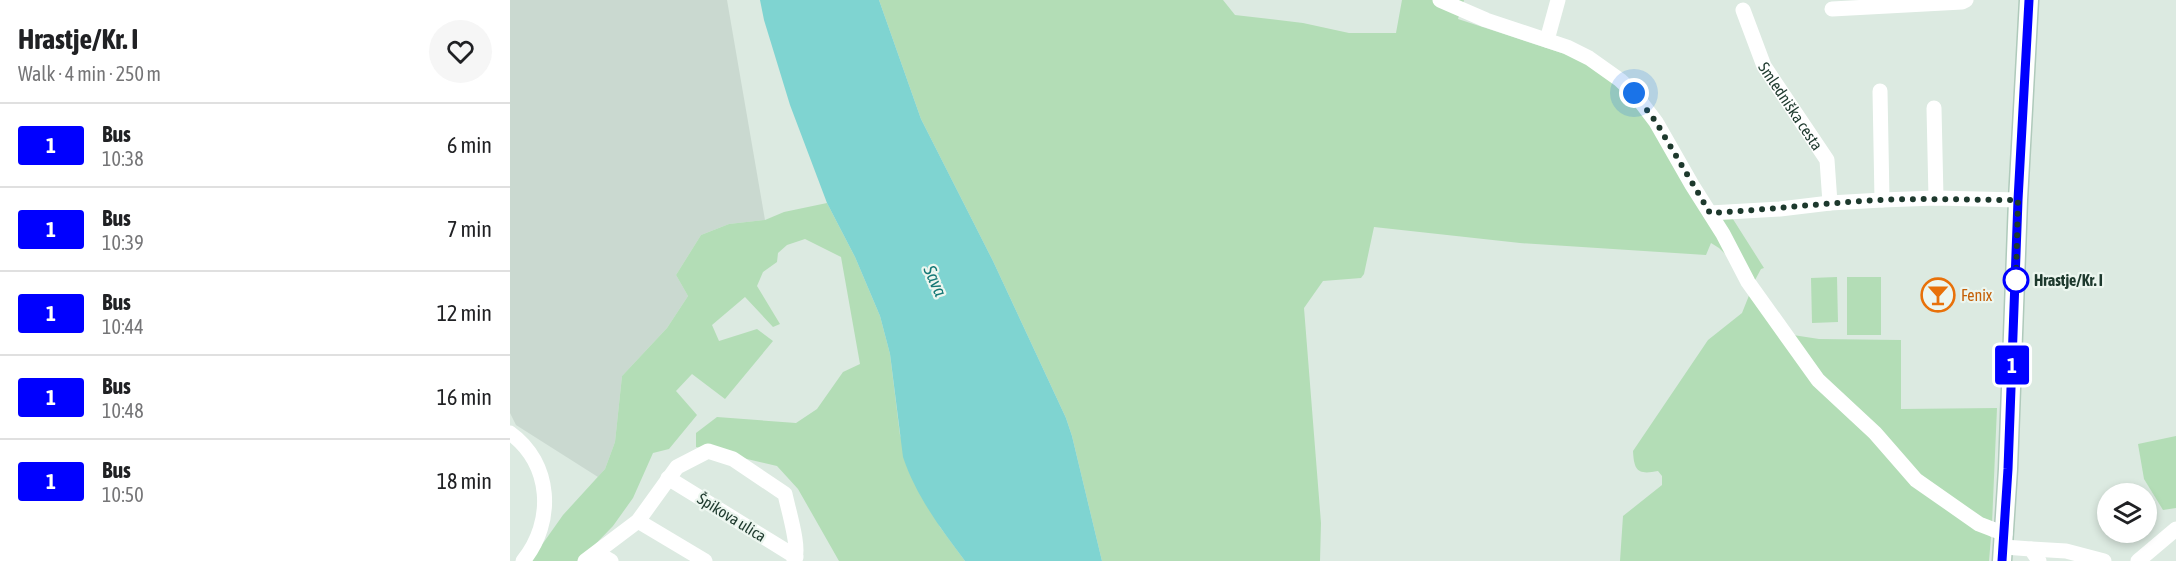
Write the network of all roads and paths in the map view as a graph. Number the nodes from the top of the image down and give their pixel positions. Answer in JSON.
{"nodes":[{"id":1,"x":1440,"y":0,"type":"edge"},
{"id":2,"x":1558,"y":0,"type":"edge"},
{"id":3,"x":1966,"y":0,"type":"edge"},
{"id":4,"x":2029,"y":0,"type":"edge"},
{"id":5,"x":1832,"y":9,"type":"dead end"},
{"id":6,"x":1743,"y":10,"type":"dead end"},
{"id":7,"x":1547,"y":40,"type":"junction"},
{"id":8,"x":1880,"y":91,"type":"dead end"},
{"id":9,"x":1934,"y":108,"type":"dead end"},
{"id":10,"x":1936,"y":198,"type":"junction"},
{"id":11,"x":1882,"y":200,"type":"junction"},
{"id":12,"x":2018,"y":200,"type":"junction"},
{"id":13,"x":1830,"y":203,"type":"junction"},
{"id":14,"x":1710,"y":213,"type":"junction"},
{"id":15,"x":510,"y":433,"type":"edge"},
{"id":16,"x":668,"y":478,"type":"junction"},
{"id":17,"x":638,"y":521,"type":"junction"},
{"id":18,"x":2176,"y":529,"type":"edge"},
{"id":19,"x":2004,"y":547,"type":"edge"},
{"id":20,"x":2035,"y":555,"type":"edge"},
{"id":21,"x":591,"y":557,"type":"edge"},
{"id":22,"x":795,"y":559,"type":"edge"},
{"id":23,"x":523,"y":561,"type":"edge"},
{"id":24,"x":611,"y":561,"type":"edge"},
{"id":25,"x":705,"y":561,"type":"edge"},
{"id":26,"x":2104,"y":561,"type":"edge"},
{"id":27,"x":2138,"y":561,"type":"edge"}],
"edges":[{"from":1,"to":7,"type":"street"},
{"from":2,"to":7,"type":"street"},
{"from":3,"to":5,"type":"street"},
{"from":4,"to":12,"type":"street"},
{"from":6,"to":13,"type":"street","name":"Smledniška cesta"},
{"from":7,"to":14,"type":"street"},
{"from":8,"to":11,"type":"street"},
{"from":9,"to":10,"type":"street"},
{"from":10,"to":11,"type":"street"},
{"from":10,"to":12,"type":"street"},
{"from":11,"to":13,"type":"street"},
{"from":12,"to":19,"type":"street"},
{"from":13,"to":14,"type":"street"},
{"from":14,"to":19,"type":"street"},
{"from":15,"to":23,"type":"street"},
{"from":16,"to":17,"type":"street","name":"Špikova ulica"},
{"from":16,"to":22,"type":"street","name":"Špikova ulica"},
{"from":16,"to":22,"type":"street","name":"Špikova ulica"},
{"from":17,"to":21,"type":"street","name":"Špikova ulica"},
{"from":17,"to":25,"type":"street"},
{"from":18,"to":27,"type":"street"},
{"from":19,"to":20,"type":"street"},
{"from":20,"to":26,"type":"street"},
{"from":21,"to":24,"type":"street","name":"Špikova ulica"}]}
